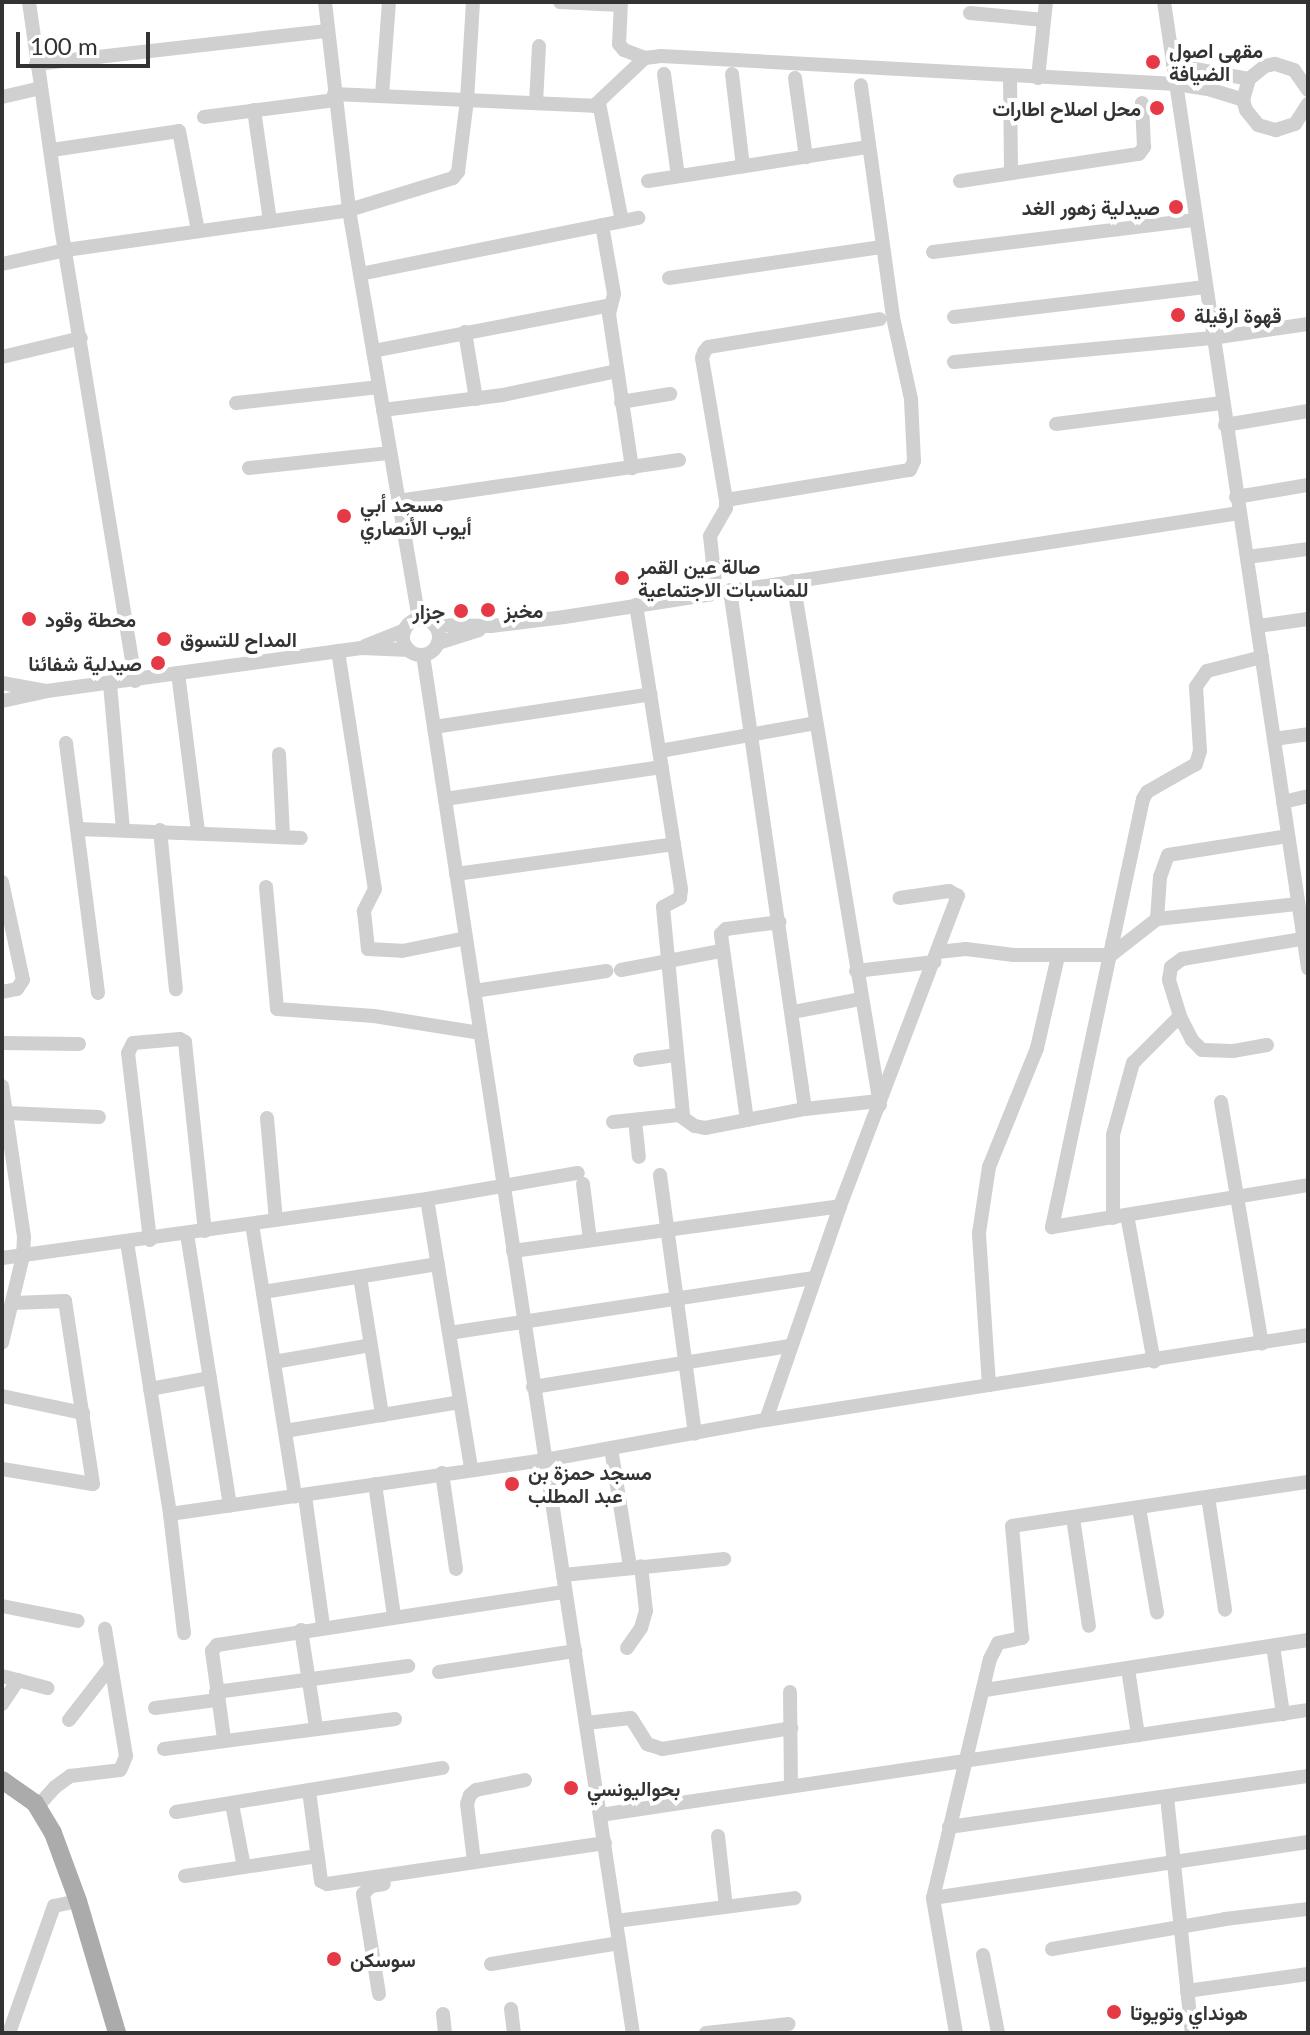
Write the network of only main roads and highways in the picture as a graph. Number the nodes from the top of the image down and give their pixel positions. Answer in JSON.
{"nodes":[{"id":1,"x":2,"y":1780,"type":"edge"},
{"id":2,"x":117,"y":2033,"type":"edge"}],
"edges":[{"from":1,"to":2,"type":"main road"}]}
